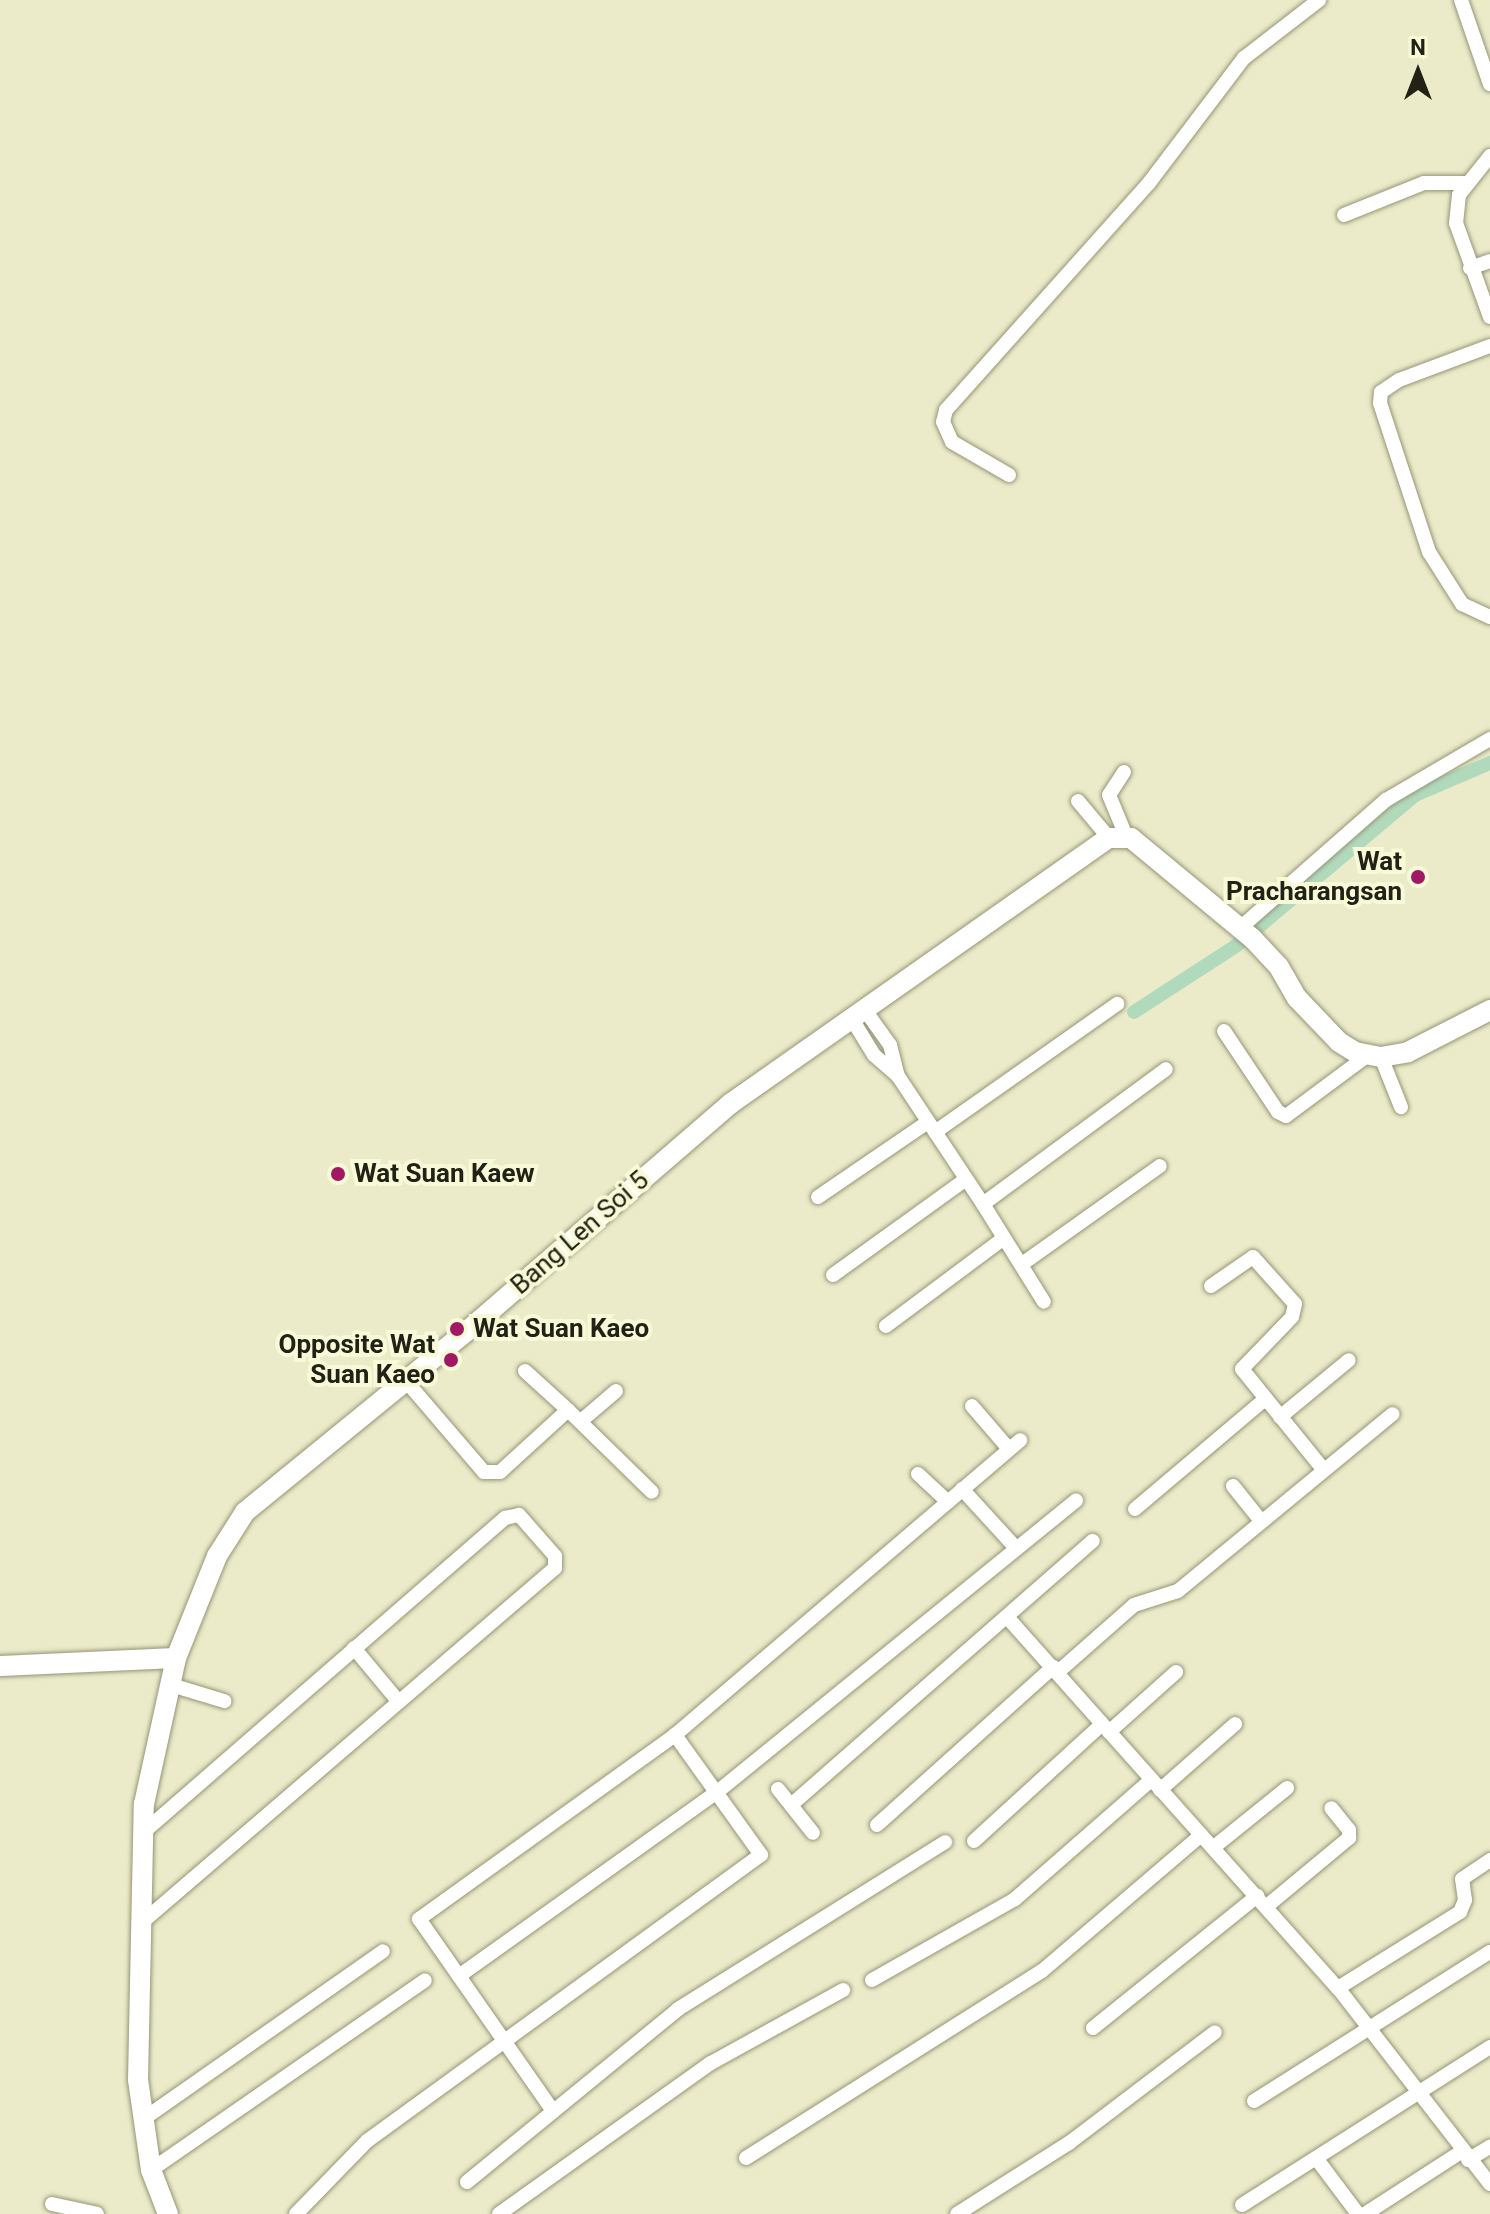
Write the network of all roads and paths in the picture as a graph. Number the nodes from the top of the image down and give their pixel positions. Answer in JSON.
{"nodes":[{"id":1,"x":1319,"y":0,"type":"edge"},
{"id":2,"x":1461,"y":0,"type":"edge"},
{"id":3,"x":1490,"y":84,"type":"edge"},
{"id":4,"x":1490,"y":156,"type":"edge"},
{"id":5,"x":1466,"y":183,"type":"junction"},
{"id":6,"x":1344,"y":215,"type":"dead end"},
{"id":7,"x":1490,"y":261,"type":"edge"},
{"id":8,"x":1470,"y":268,"type":"junction"},
{"id":9,"x":1490,"y":317,"type":"edge"},
{"id":10,"x":1490,"y":346,"type":"edge"},
{"id":11,"x":1009,"y":475,"type":"dead end"},
{"id":12,"x":1490,"y":617,"type":"edge"},
{"id":13,"x":1490,"y":739,"type":"edge"},
{"id":14,"x":1124,"y":772,"type":"dead end"},
{"id":15,"x":1078,"y":801,"type":"dead end"},
{"id":16,"x":1117,"y":837,"type":"junction"},
{"id":17,"x":1245,"y":933,"type":"junction"},
{"id":18,"x":1117,"y":1004,"type":"dead end"},
{"id":19,"x":1490,"y":1010,"type":"edge"},
{"id":20,"x":858,"y":1014,"type":"junction"},
{"id":21,"x":1224,"y":1031,"type":"dead end"},
{"id":22,"x":1375,"y":1056,"type":"junction"},
{"id":23,"x":1166,"y":1069,"type":"dead end"},
{"id":24,"x":1401,"y":1107,"type":"dead end"},
{"id":25,"x":931,"y":1127,"type":"junction"},
{"id":26,"x":1160,"y":1166,"type":"dead end"},
{"id":27,"x":966,"y":1179,"type":"junction"},
{"id":28,"x":818,"y":1197,"type":"dead end"},
{"id":29,"x":983,"y":1204,"type":"junction"},
{"id":30,"x":1004,"y":1238,"type":"junction"},
{"id":31,"x":1022,"y":1264,"type":"junction"},
{"id":32,"x":833,"y":1275,"type":"dead end"},
{"id":33,"x":1211,"y":1286,"type":"dead end"},
{"id":34,"x":1044,"y":1302,"type":"dead end"},
{"id":35,"x":886,"y":1326,"type":"dead end"},
{"id":36,"x":1349,"y":1360,"type":"dead end"},
{"id":37,"x":525,"y":1371,"type":"dead end"},
{"id":38,"x":406,"y":1381,"type":"junction"},
{"id":39,"x":616,"y":1391,"type":"dead end"},
{"id":40,"x":1265,"y":1399,"type":"junction"},
{"id":41,"x":972,"y":1406,"type":"dead end"},
{"id":42,"x":568,"y":1410,"type":"junction"},
{"id":43,"x":1393,"y":1414,"type":"dead end"},
{"id":44,"x":1280,"y":1417,"type":"junction"},
{"id":45,"x":581,"y":1421,"type":"junction"},
{"id":46,"x":1323,"y":1469,"type":"junction"},
{"id":47,"x":918,"y":1474,"type":"dead end"},
{"id":48,"x":1233,"y":1486,"type":"dead end"},
{"id":49,"x":962,"y":1489,"type":"junction"},
{"id":50,"x":652,"y":1492,"type":"dead end"},
{"id":51,"x":1076,"y":1500,"type":"dead end"},
{"id":52,"x":948,"y":1502,"type":"junction"},
{"id":53,"x":1135,"y":1509,"type":"dead end"},
{"id":54,"x":1261,"y":1521,"type":"junction"},
{"id":55,"x":1093,"y":1541,"type":"dead end"},
{"id":56,"x":1015,"y":1547,"type":"junction"},
{"id":57,"x":1007,"y":1617,"type":"junction"},
{"id":58,"x":354,"y":1648,"type":"junction"},
{"id":59,"x":176,"y":1658,"type":"junction"},
{"id":60,"x":0,"y":1666,"type":"edge"},
{"id":61,"x":1056,"y":1670,"type":"junction"},
{"id":62,"x":1176,"y":1672,"type":"dead end"},
{"id":63,"x":168,"y":1684,"type":"junction"},
{"id":64,"x":224,"y":1701,"type":"dead end"},
{"id":65,"x":399,"y":1702,"type":"junction"},
{"id":66,"x":1235,"y":1724,"type":"dead end"},
{"id":67,"x":1106,"y":1728,"type":"junction"},
{"id":68,"x":675,"y":1735,"type":"junction"},
{"id":69,"x":1155,"y":1785,"type":"junction"},
{"id":70,"x":1287,"y":1788,"type":"dead end"},
{"id":71,"x":778,"y":1789,"type":"dead end"},
{"id":72,"x":716,"y":1793,"type":"junction"},
{"id":73,"x":791,"y":1805,"type":"junction"},
{"id":74,"x":1331,"y":1808,"type":"dead end"},
{"id":75,"x":877,"y":1825,"type":"dead end"},
{"id":76,"x":141,"y":1833,"type":"junction"},
{"id":77,"x":813,"y":1833,"type":"dead end"},
{"id":78,"x":1201,"y":1835,"type":"junction"},
{"id":79,"x":974,"y":1841,"type":"dead end"},
{"id":80,"x":945,"y":1842,"type":"dead end"},
{"id":81,"x":1214,"y":1847,"type":"junction"},
{"id":82,"x":1490,"y":1860,"type":"edge"},
{"id":83,"x":1262,"y":1901,"type":"junction"},
{"id":84,"x":139,"y":1925,"type":"junction"},
{"id":85,"x":383,"y":1951,"type":"dead end"},
{"id":86,"x":1490,"y":1952,"type":"edge"},
{"id":87,"x":459,"y":1976,"type":"junction"},
{"id":88,"x":425,"y":1980,"type":"dead end"},
{"id":89,"x":872,"y":1980,"type":"dead end"},
{"id":90,"x":1338,"y":1988,"type":"junction"},
{"id":91,"x":843,"y":1990,"type":"dead end"},
{"id":92,"x":1093,"y":2028,"type":"dead end"},
{"id":93,"x":1369,"y":2028,"type":"junction"},
{"id":94,"x":1215,"y":2032,"type":"dead end"},
{"id":95,"x":505,"y":2041,"type":"junction"},
{"id":96,"x":1490,"y":2047,"type":"edge"},
{"id":97,"x":1416,"y":2094,"type":"junction"},
{"id":98,"x":1254,"y":2101,"type":"dead end"},
{"id":99,"x":553,"y":2111,"type":"junction"},
{"id":100,"x":142,"y":2120,"type":"junction"},
{"id":101,"x":1490,"y":2147,"type":"edge"},
{"id":102,"x":1464,"y":2156,"type":"junction"},
{"id":103,"x":746,"y":2158,"type":"dead end"},
{"id":104,"x":1316,"y":2158,"type":"junction"},
{"id":105,"x":151,"y":2170,"type":"junction"},
{"id":106,"x":467,"y":2182,"type":"dead end"},
{"id":107,"x":1490,"y":2184,"type":"edge"},
{"id":108,"x":52,"y":2204,"type":"dead end"},
{"id":109,"x":1242,"y":2205,"type":"dead end"},
{"id":110,"x":97,"y":2214,"type":"edge"},
{"id":111,"x":168,"y":2214,"type":"edge"},
{"id":112,"x":296,"y":2214,"type":"edge"},
{"id":113,"x":499,"y":2214,"type":"edge"},
{"id":114,"x":957,"y":2214,"type":"edge"},
{"id":115,"x":1358,"y":2214,"type":"edge"},
{"id":116,"x":1365,"y":2214,"type":"edge"}],
"edges":[{"from":1,"to":11,"type":"street"},
{"from":2,"to":3,"type":"street"},
{"from":4,"to":5,"type":"street"},
{"from":5,"to":6,"type":"street"},
{"from":5,"to":8,"type":"street"},
{"from":7,"to":8,"type":"street"},
{"from":8,"to":9,"type":"street"},
{"from":10,"to":12,"type":"street"},
{"from":13,"to":17,"type":"street"},
{"from":14,"to":16,"type":"street"},
{"from":15,"to":16,"type":"street"},
{"from":16,"to":17,"type":"street"},
{"from":16,"to":20,"type":"street","name":"Bang Len Soi 5"},
{"from":17,"to":22,"type":"street"},
{"from":18,"to":25,"type":"street"},
{"from":19,"to":22,"type":"street"},
{"from":20,"to":25,"type":"street"},
{"from":20,"to":38,"type":"street","name":"Bang Len Soi 5"},
{"from":21,"to":22,"type":"street"},
{"from":22,"to":24,"type":"street"},
{"from":23,"to":29,"type":"street"},
{"from":25,"to":27,"type":"street"},
{"from":25,"to":28,"type":"street"},
{"from":26,"to":31,"type":"street"},
{"from":27,"to":29,"type":"street"},
{"from":27,"to":32,"type":"street"},
{"from":29,"to":30,"type":"street"},
{"from":30,"to":31,"type":"street"},
{"from":30,"to":35,"type":"street"},
{"from":31,"to":34,"type":"street"},
{"from":33,"to":40,"type":"street"},
{"from":36,"to":44,"type":"street"},
{"from":37,"to":42,"type":"street"},
{"from":38,"to":42,"type":"street"},
{"from":38,"to":59,"type":"street","name":"Bang Len Soi 5"},
{"from":39,"to":45,"type":"street"},
{"from":40,"to":44,"type":"street"},
{"from":40,"to":53,"type":"street"},
{"from":41,"to":49,"type":"street"},
{"from":42,"to":45,"type":"street"},
{"from":43,"to":46,"type":"street"},
{"from":44,"to":46,"type":"street"},
{"from":45,"to":50,"type":"street"},
{"from":46,"to":54,"type":"street"},
{"from":47,"to":52,"type":"street"},
{"from":48,"to":54,"type":"street"},
{"from":49,"to":52,"type":"street"},
{"from":49,"to":56,"type":"street"},
{"from":51,"to":56,"type":"street"},
{"from":52,"to":68,"type":"street"},
{"from":54,"to":61,"type":"street"},
{"from":55,"to":57,"type":"street"},
{"from":56,"to":72,"type":"street"},
{"from":57,"to":61,"type":"street"},
{"from":57,"to":73,"type":"street"},
{"from":58,"to":65,"type":"street"},
{"from":58,"to":65,"type":"street"},
{"from":58,"to":76,"type":"street"},
{"from":59,"to":60,"type":"street"},
{"from":59,"to":63,"type":"street","name":"Bang Len Soi 5"},
{"from":61,"to":67,"type":"street"},
{"from":61,"to":75,"type":"street"},
{"from":62,"to":67,"type":"street"},
{"from":63,"to":64,"type":"street"},
{"from":63,"to":76,"type":"street","name":"Bang Len Soi 5"},
{"from":65,"to":84,"type":"street"},
{"from":66,"to":69,"type":"street"},
{"from":67,"to":69,"type":"street"},
{"from":67,"to":79,"type":"street"},
{"from":68,"to":72,"type":"street"},
{"from":68,"to":87,"type":"street"},
{"from":69,"to":78,"type":"street"},
{"from":69,"to":89,"type":"street"},
{"from":70,"to":81,"type":"street"},
{"from":71,"to":73,"type":"street"},
{"from":72,"to":87,"type":"street"},
{"from":72,"to":95,"type":"street"},
{"from":73,"to":77,"type":"street"},
{"from":74,"to":83,"type":"street"},
{"from":76,"to":84,"type":"street","name":"Bang Len Soi 5"},
{"from":78,"to":81,"type":"street"},
{"from":78,"to":103,"type":"street"},
{"from":80,"to":99,"type":"street"},
{"from":81,"to":83,"type":"street"},
{"from":82,"to":90,"type":"street"},
{"from":83,"to":90,"type":"street"},
{"from":83,"to":92,"type":"street"},
{"from":84,"to":100,"type":"street","name":"Bang Len Soi 5"},
{"from":85,"to":100,"type":"street"},
{"from":86,"to":93,"type":"street"},
{"from":87,"to":95,"type":"street"},
{"from":88,"to":105,"type":"street"},
{"from":90,"to":93,"type":"street"},
{"from":91,"to":113,"type":"street"},
{"from":93,"to":97,"type":"street"},
{"from":93,"to":98,"type":"street"},
{"from":94,"to":114,"type":"street"},
{"from":95,"to":99,"type":"street"},
{"from":95,"to":112,"type":"street"},
{"from":96,"to":97,"type":"street"},
{"from":97,"to":102,"type":"street"},
{"from":97,"to":104,"type":"street"},
{"from":99,"to":106,"type":"street"},
{"from":100,"to":105,"type":"street","name":"Bang Len Soi 5"},
{"from":101,"to":102,"type":"street"},
{"from":102,"to":107,"type":"street"},
{"from":102,"to":116,"type":"street"},
{"from":104,"to":109,"type":"street"},
{"from":104,"to":115,"type":"street"},
{"from":105,"to":111,"type":"street","name":"Bang Len Soi 5"},
{"from":108,"to":110,"type":"street"}]}
